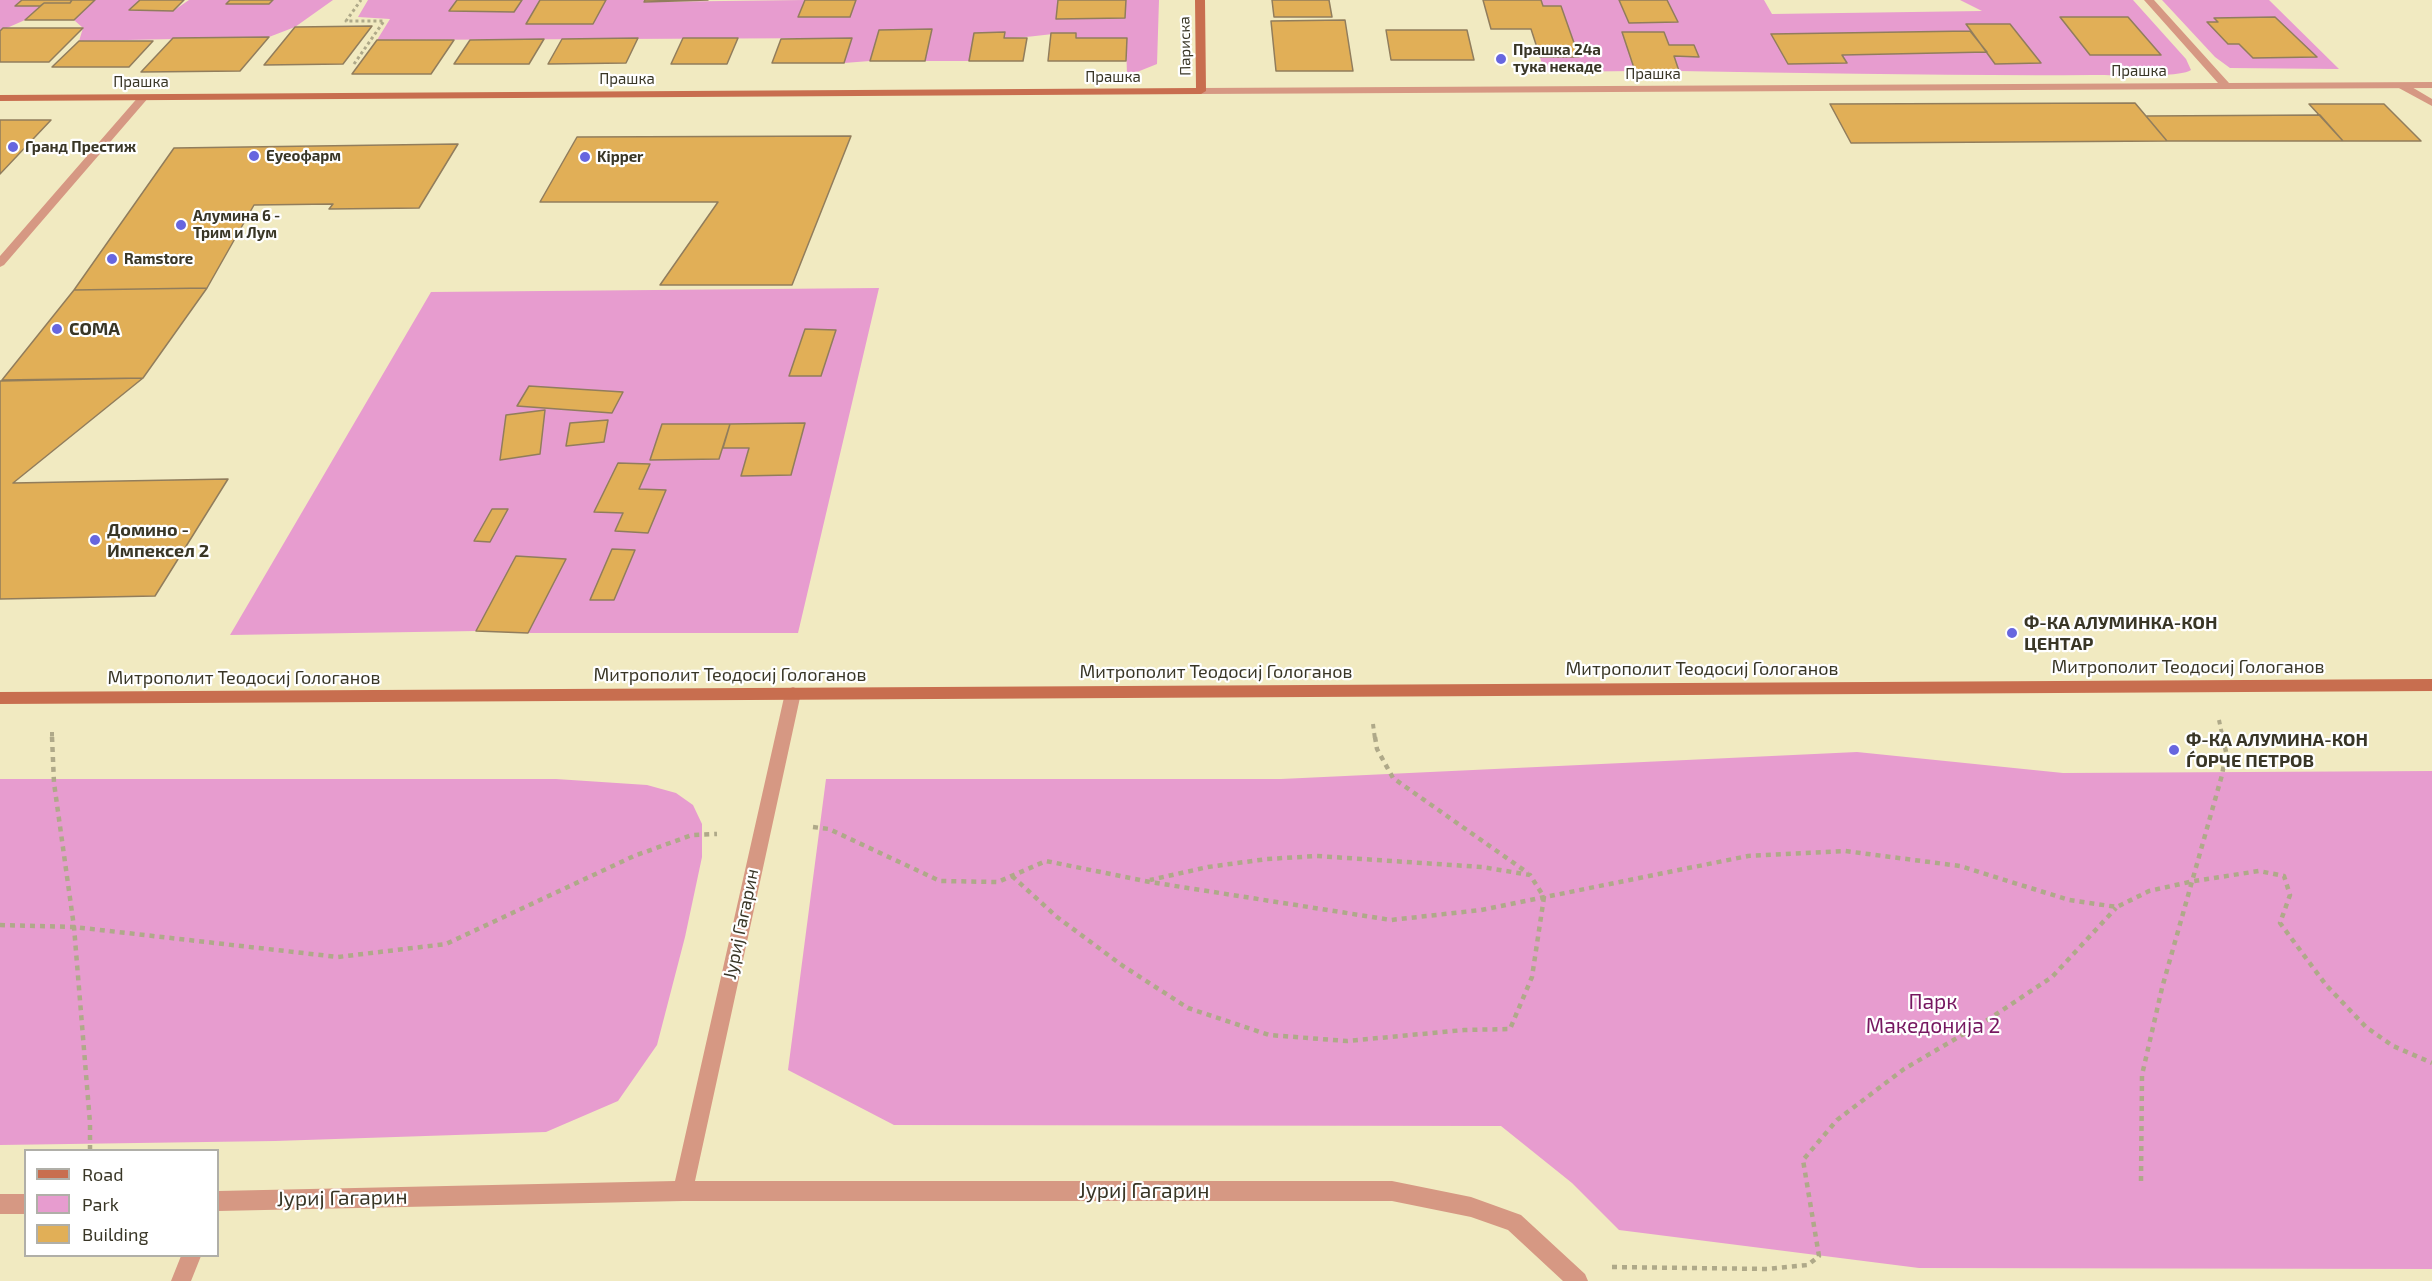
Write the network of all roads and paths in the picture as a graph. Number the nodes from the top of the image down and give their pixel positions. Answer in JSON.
{"nodes":[{"id":1,"x":361,"y":0,"type":"edge"},
{"id":2,"x":1200,"y":0,"type":"edge"},
{"id":3,"x":2149,"y":0,"type":"edge"},
{"id":4,"x":2401,"y":85,"type":"junction"},
{"id":5,"x":2432,"y":85,"type":"edge"},
{"id":6,"x":2226,"y":86,"type":"junction"},
{"id":7,"x":1201,"y":91,"type":"junction"},
{"id":8,"x":331,"y":96,"type":"junction"},
{"id":9,"x":144,"y":97,"type":"junction"},
{"id":10,"x":0,"y":98,"type":"edge"},
{"id":11,"x":2432,"y":103,"type":"edge"},
{"id":12,"x":0,"y":263,"type":"edge"},
{"id":13,"x":2432,"y":685,"type":"edge"},
{"id":14,"x":2205,"y":686,"type":"junction"},
{"id":15,"x":1367,"y":691,"type":"junction"},
{"id":16,"x":793,"y":693,"type":"junction"},
{"id":17,"x":0,"y":698,"type":"edge"},
{"id":18,"x":50,"y":698,"type":"junction"},
{"id":19,"x":813,"y":827,"type":"dead end"},
{"id":20,"x":717,"y":834,"type":"dead end"},
{"id":21,"x":1530,"y":875,"type":"junction"},
{"id":22,"x":1012,"y":876,"type":"junction"},
{"id":23,"x":1146,"y":881,"type":"junction"},
{"id":24,"x":2194,"y":881,"type":"junction"},
{"id":25,"x":1544,"y":897,"type":"junction"},
{"id":26,"x":2117,"y":908,"type":"junction"},
{"id":27,"x":0,"y":925,"type":"edge"},
{"id":28,"x":74,"y":927,"type":"junction"},
{"id":29,"x":2432,"y":1063,"type":"edge"},
{"id":30,"x":90,"y":1149,"type":"edge"},
{"id":31,"x":2140,"y":1181,"type":"dead end"},
{"id":32,"x":683,"y":1191,"type":"junction"},
{"id":33,"x":219,"y":1201,"type":"edge"},
{"id":34,"x":0,"y":1204,"type":"edge"},
{"id":35,"x":24,"y":1204,"type":"edge"},
{"id":36,"x":191,"y":1257,"type":"edge"},
{"id":37,"x":1571,"y":1274,"type":"edge"},
{"id":38,"x":181,"y":1281,"type":"edge"}],
"edges":[{"from":1,"to":8,"type":"path"},
{"from":2,"to":7,"type":"street","name":"Париска"},
{"from":3,"to":6,"type":"street"},
{"from":4,"to":5,"type":"street","name":"Прашка"},
{"from":4,"to":6,"type":"street","name":"Прашка"},
{"from":4,"to":11,"type":"street"},
{"from":6,"to":7,"type":"street","name":"Прашка"},
{"from":7,"to":8,"type":"street","name":"Прашка"},
{"from":8,"to":9,"type":"street","name":"Прашка"},
{"from":9,"to":10,"type":"street","name":"Прашка"},
{"from":9,"to":12,"type":"street"},
{"from":13,"to":14,"type":"street","name":"Митрополит Теодосиј Гологанов"},
{"from":14,"to":15,"type":"street","name":"Митрополит Теодосиј Гологанов"},
{"from":14,"to":24,"type":"path"},
{"from":15,"to":16,"type":"street","name":"Митрополит Теодосиј Гологанов"},
{"from":15,"to":21,"type":"path"},
{"from":16,"to":18,"type":"street","name":"Митрополит Теодосиј Гологанов"},
{"from":16,"to":32,"type":"street","name":"Јуриј Гагарин"},
{"from":17,"to":18,"type":"street","name":"Митрополит Теодосиј Гологанов"},
{"from":18,"to":28,"type":"path"},
{"from":19,"to":22,"type":"path"},
{"from":20,"to":28,"type":"path"},
{"from":21,"to":23,"type":"path"},
{"from":21,"to":25,"type":"path"},
{"from":22,"to":23,"type":"path"},
{"from":22,"to":25,"type":"path"},
{"from":23,"to":25,"type":"path"},
{"from":24,"to":26,"type":"path"},
{"from":24,"to":29,"type":"path"},
{"from":24,"to":31,"type":"path"},
{"from":25,"to":26,"type":"path"},
{"from":26,"to":37,"type":"path"},
{"from":27,"to":28,"type":"path"},
{"from":28,"to":30,"type":"path"},
{"from":32,"to":33,"type":"street","name":"Јуриј Гагарин"},
{"from":32,"to":37,"type":"street","name":"Јуриј Гагарин"},
{"from":34,"to":35,"type":"street"},
{"from":36,"to":38,"type":"street"}]}
